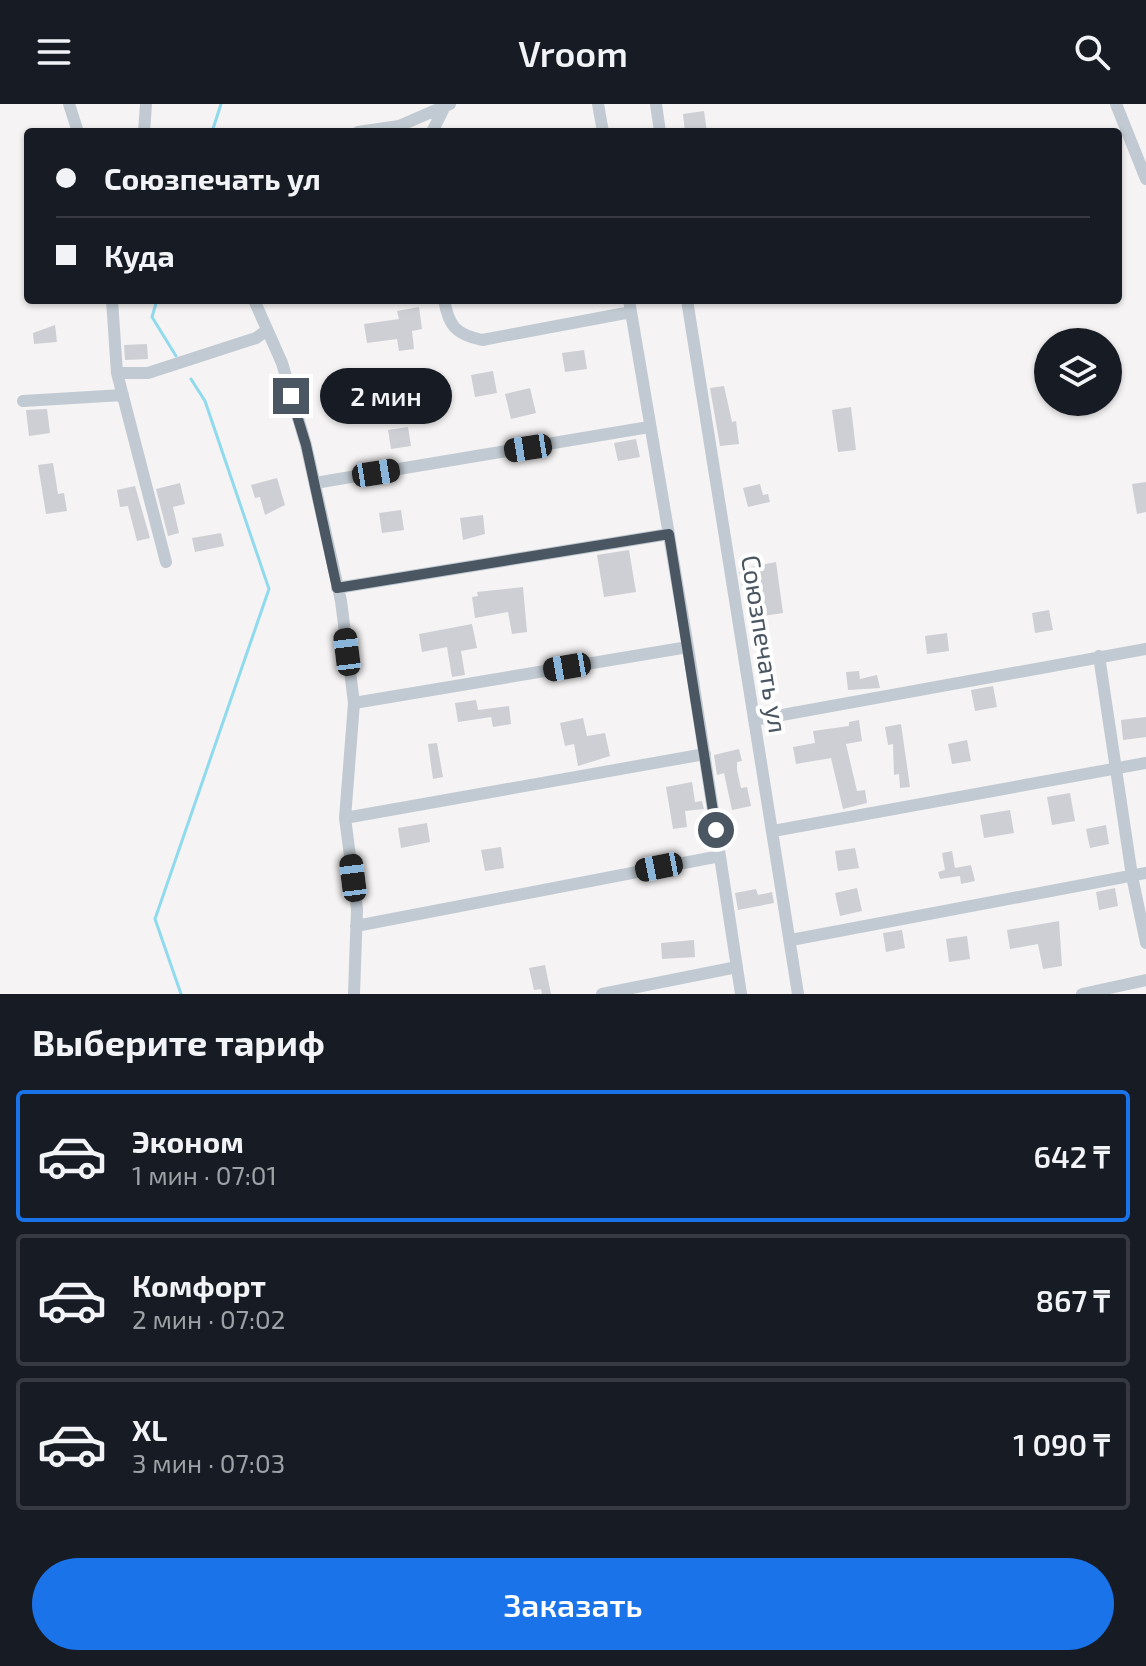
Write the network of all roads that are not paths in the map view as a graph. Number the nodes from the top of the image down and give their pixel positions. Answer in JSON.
{"nodes":[{"id":1,"x":69,"y":104,"type":"edge"},
{"id":2,"x":146,"y":104,"type":"edge"},
{"id":3,"x":598,"y":104,"type":"edge"},
{"id":4,"x":656,"y":104,"type":"edge"},
{"id":5,"x":1116,"y":104,"type":"edge"},
{"id":6,"x":446,"y":107,"type":"edge"},
{"id":7,"x":77,"y":128,"type":"edge"},
{"id":8,"x":144,"y":128,"type":"edge"},
{"id":9,"x":385,"y":128,"type":"edge"},
{"id":10,"x":434,"y":128,"type":"edge"},
{"id":11,"x":602,"y":128,"type":"edge"},
{"id":12,"x":659,"y":128,"type":"edge"},
{"id":13,"x":1146,"y":179,"type":"edge"},
{"id":14,"x":112,"y":304,"type":"edge"},
{"id":15,"x":256,"y":304,"type":"edge"},
{"id":16,"x":445,"y":304,"type":"edge"},
{"id":17,"x":688,"y":304,"type":"edge"},
{"id":18,"x":630,"y":306,"type":"edge"},
{"id":19,"x":266,"y":331,"type":"junction"},
{"id":20,"x":117,"y":373,"type":"junction"},
{"id":21,"x":123,"y":395,"type":"junction"},
{"id":22,"x":23,"y":401,"type":"dead end"},
{"id":23,"x":649,"y":427,"type":"junction"},
{"id":24,"x":315,"y":483,"type":"junction"},
{"id":25,"x":669,"y":534,"type":"junction"},
{"id":26,"x":166,"y":562,"type":"dead end"},
{"id":27,"x":337,"y":588,"type":"junction"},
{"id":28,"x":688,"y":647,"type":"junction"},
{"id":29,"x":1146,"y":649,"type":"edge"},
{"id":30,"x":1099,"y":656,"type":"junction"},
{"id":31,"x":354,"y":703,"type":"junction"},
{"id":32,"x":754,"y":720,"type":"junction"},
{"id":33,"x":705,"y":754,"type":"junction"},
{"id":34,"x":1146,"y":763,"type":"edge"},
{"id":35,"x":1118,"y":768,"type":"junction"},
{"id":36,"x":345,"y":818,"type":"junction"},
{"id":37,"x":773,"y":831,"type":"junction"},
{"id":38,"x":720,"y":856,"type":"junction"},
{"id":39,"x":1146,"y":873,"type":"edge"},
{"id":40,"x":1132,"y":876,"type":"junction"},
{"id":41,"x":356,"y":926,"type":"junction"},
{"id":42,"x":791,"y":940,"type":"junction"},
{"id":43,"x":1146,"y":943,"type":"edge"},
{"id":44,"x":737,"y":967,"type":"junction"},
{"id":45,"x":1146,"y":980,"type":"edge"},
{"id":46,"x":354,"y":994,"type":"edge"},
{"id":47,"x":602,"y":994,"type":"edge"},
{"id":48,"x":741,"y":994,"type":"edge"},
{"id":49,"x":798,"y":994,"type":"edge"},
{"id":50,"x":1082,"y":994,"type":"edge"}],
"edges":[{"from":1,"to":7,"type":"street"},
{"from":2,"to":8,"type":"street"},
{"from":3,"to":11,"type":"street"},
{"from":4,"to":12,"type":"street"},
{"from":5,"to":13,"type":"street"},
{"from":6,"to":9,"type":"street"},
{"from":6,"to":10,"type":"street"},
{"from":14,"to":20,"type":"street"},
{"from":15,"to":19,"type":"street"},
{"from":16,"to":18,"type":"street"},
{"from":17,"to":32,"type":"street","name":"Союзпечать ул"},
{"from":18,"to":23,"type":"street"},
{"from":19,"to":20,"type":"street"},
{"from":19,"to":24,"type":"street"},
{"from":20,"to":21,"type":"street"},
{"from":21,"to":22,"type":"street"},
{"from":21,"to":26,"type":"street"},
{"from":23,"to":24,"type":"street"},
{"from":23,"to":25,"type":"street"},
{"from":24,"to":27,"type":"street"},
{"from":25,"to":27,"type":"street"},
{"from":25,"to":28,"type":"street"},
{"from":27,"to":31,"type":"street"},
{"from":28,"to":31,"type":"street"},
{"from":28,"to":33,"type":"street"},
{"from":29,"to":30,"type":"street"},
{"from":30,"to":32,"type":"street"},
{"from":30,"to":35,"type":"street"},
{"from":31,"to":36,"type":"street"},
{"from":32,"to":37,"type":"street","name":"Союзпечать ул"},
{"from":33,"to":36,"type":"street"},
{"from":33,"to":38,"type":"street"},
{"from":34,"to":35,"type":"street"},
{"from":35,"to":37,"type":"street"},
{"from":35,"to":40,"type":"street"},
{"from":36,"to":41,"type":"street"},
{"from":37,"to":42,"type":"street","name":"Союзпечать ул"},
{"from":38,"to":41,"type":"street"},
{"from":38,"to":44,"type":"street"},
{"from":39,"to":40,"type":"street"},
{"from":40,"to":42,"type":"street"},
{"from":40,"to":43,"type":"street"},
{"from":41,"to":46,"type":"street"},
{"from":42,"to":49,"type":"street","name":"Союзпечать ул"},
{"from":44,"to":47,"type":"street"},
{"from":44,"to":48,"type":"street"},
{"from":45,"to":50,"type":"street"}]}
